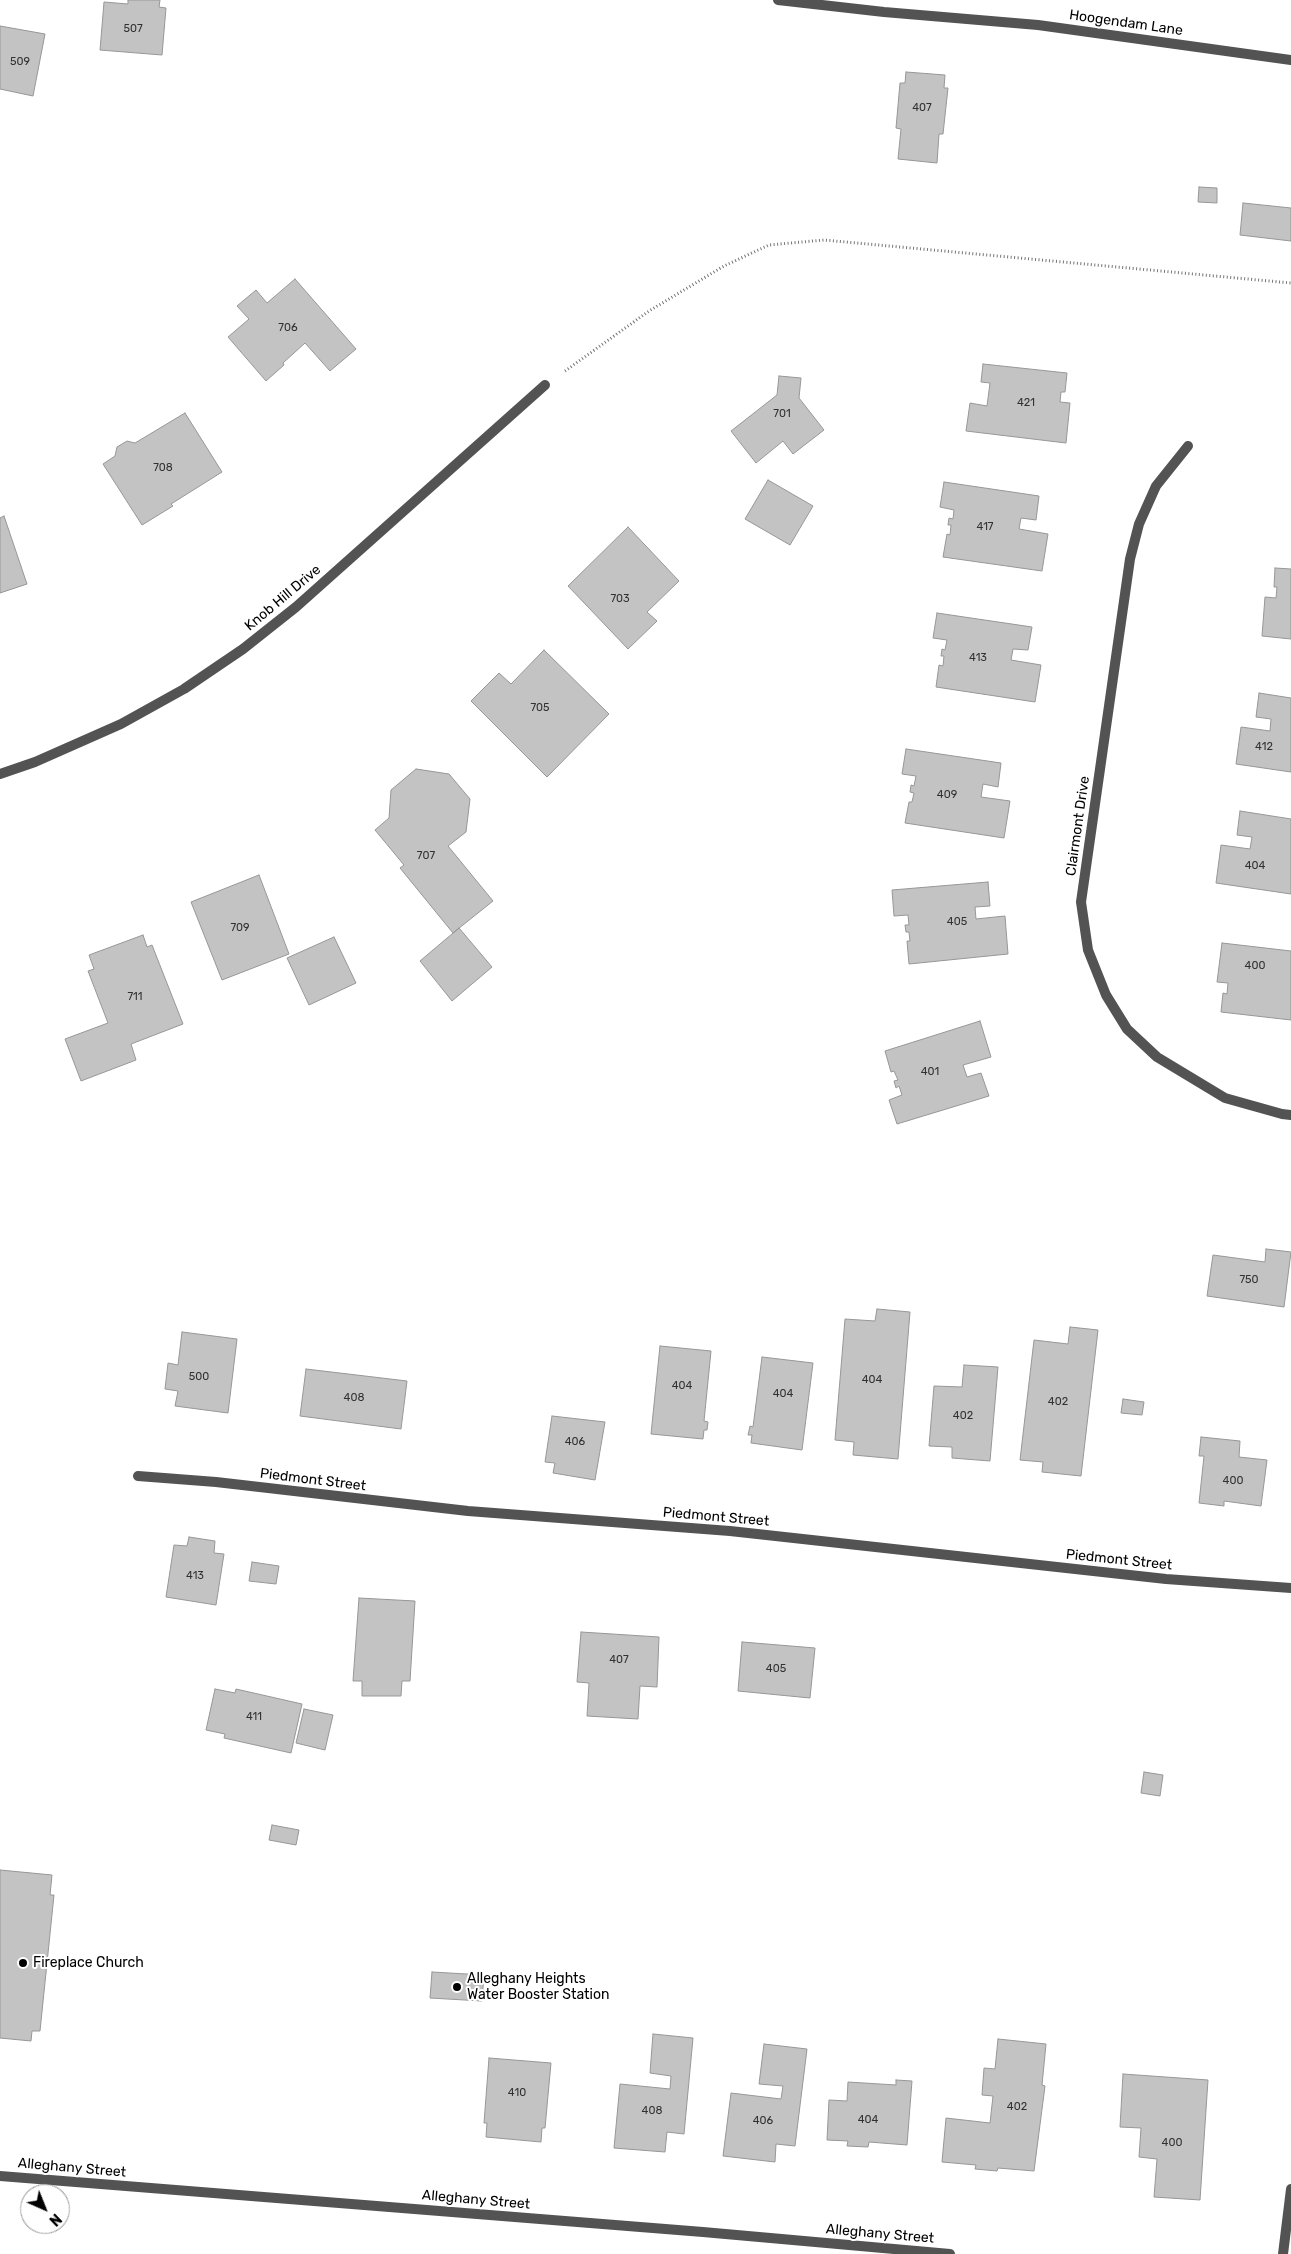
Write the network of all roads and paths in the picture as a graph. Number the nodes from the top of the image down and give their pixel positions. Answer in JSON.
{"nodes":[{"id":1,"x":778,"y":0,"type":"edge"},
{"id":2,"x":1291,"y":60,"type":"edge"},
{"id":3,"x":1291,"y":283,"type":"edge"},
{"id":4,"x":545,"y":385,"type":"joint"},
{"id":5,"x":1188,"y":446,"type":"dead end"},
{"id":6,"x":0,"y":774,"type":"edge"},
{"id":7,"x":1291,"y":1115,"type":"edge"},
{"id":8,"x":138,"y":1476,"type":"dead end"},
{"id":9,"x":1291,"y":1588,"type":"edge"},
{"id":10,"x":0,"y":2176,"type":"edge"},
{"id":11,"x":1291,"y":2189,"type":"edge"},
{"id":12,"x":950,"y":2254,"type":"edge"},
{"id":13,"x":1283,"y":2254,"type":"edge"}],
"edges":[{"from":1,"to":2,"type":"street","name":"Hoogendam Lane"},
{"from":3,"to":4,"type":"path"},
{"from":4,"to":6,"type":"street","name":"Knob Hill Drive"},
{"from":5,"to":7,"type":"street","name":"Clairmont Drive"},
{"from":8,"to":9,"type":"street","name":"Piedmont Street"},
{"from":10,"to":12,"type":"street","name":"Alleghany Street"},
{"from":11,"to":13,"type":"street"}]}
